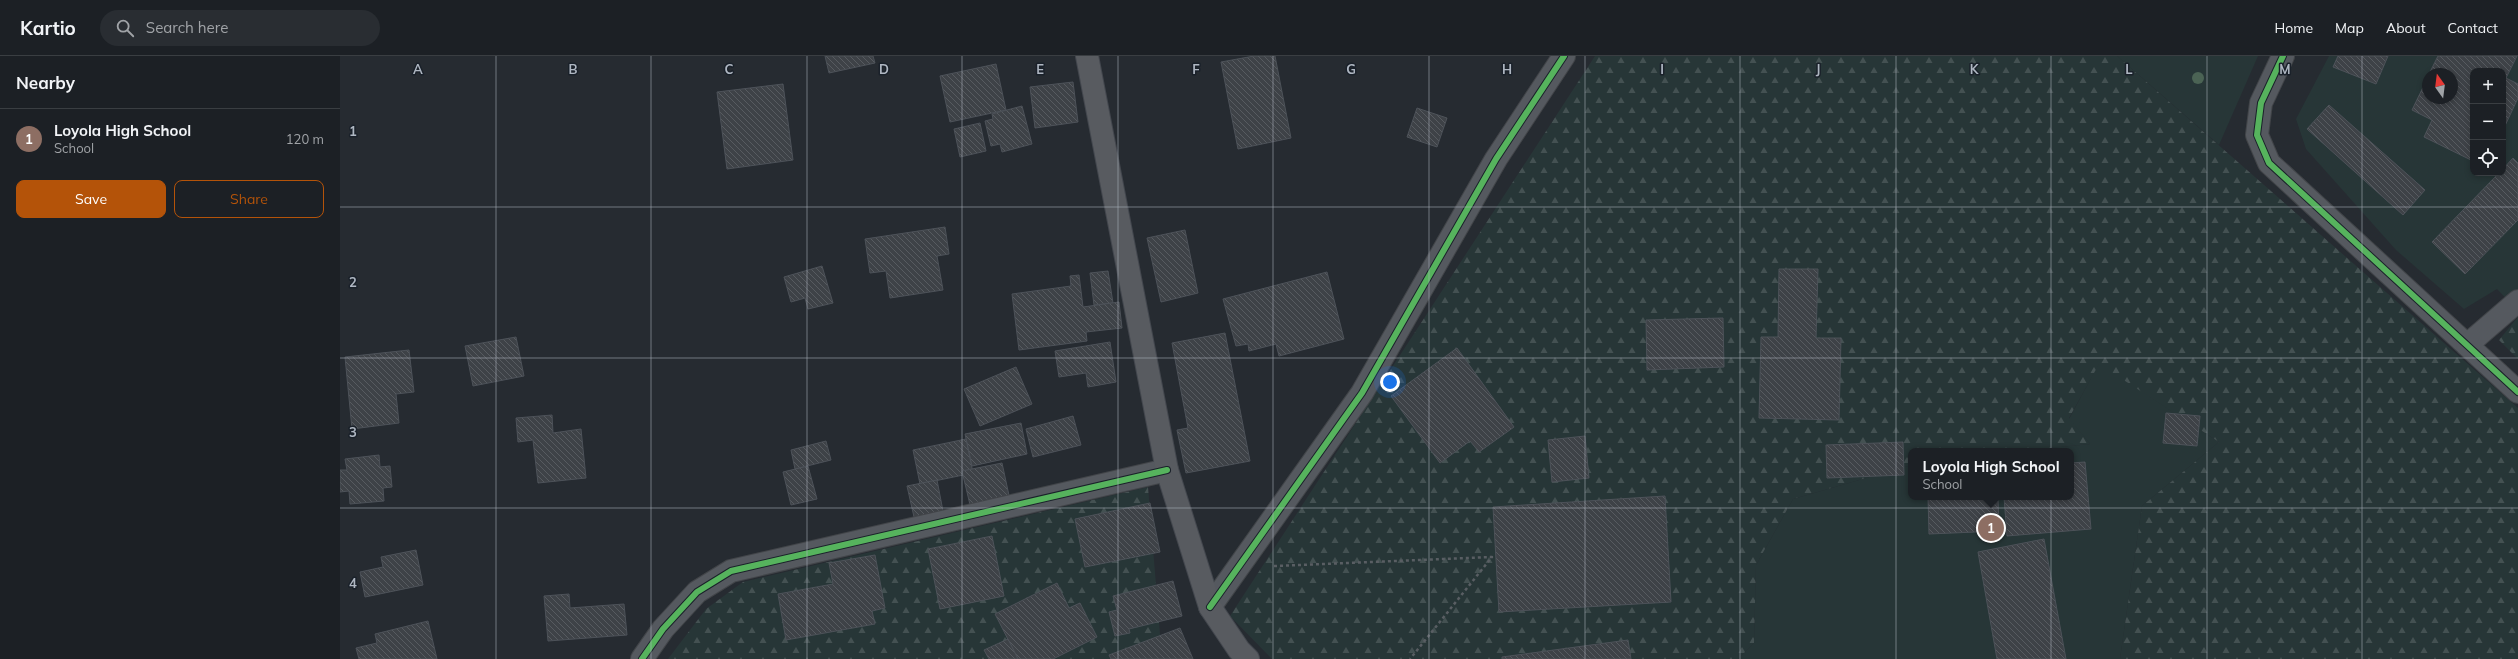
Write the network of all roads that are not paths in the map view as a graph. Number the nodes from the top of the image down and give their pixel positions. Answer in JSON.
{"nodes":[{"id":1,"x":1087,"y":56,"type":"edge"},
{"id":2,"x":1564,"y":56,"type":"edge"},
{"id":3,"x":2283,"y":56,"type":"edge"},
{"id":4,"x":2518,"y":301,"type":"edge"},
{"id":5,"x":2467,"y":345,"type":"junction"},
{"id":6,"x":2518,"y":392,"type":"edge"},
{"id":7,"x":1167,"y":470,"type":"junction"},
{"id":8,"x":1210,"y":607,"type":"junction"},
{"id":9,"x":642,"y":659,"type":"edge"},
{"id":10,"x":1248,"y":659,"type":"edge"}],
"edges":[{"from":1,"to":7,"type":"main road"},
{"from":2,"to":8,"type":"street"},
{"from":3,"to":5,"type":"street"},
{"from":4,"to":5,"type":"street"},
{"from":5,"to":6,"type":"street"},
{"from":7,"to":8,"type":"main road"},
{"from":7,"to":9,"type":"street"},
{"from":8,"to":10,"type":"main road"}]}
